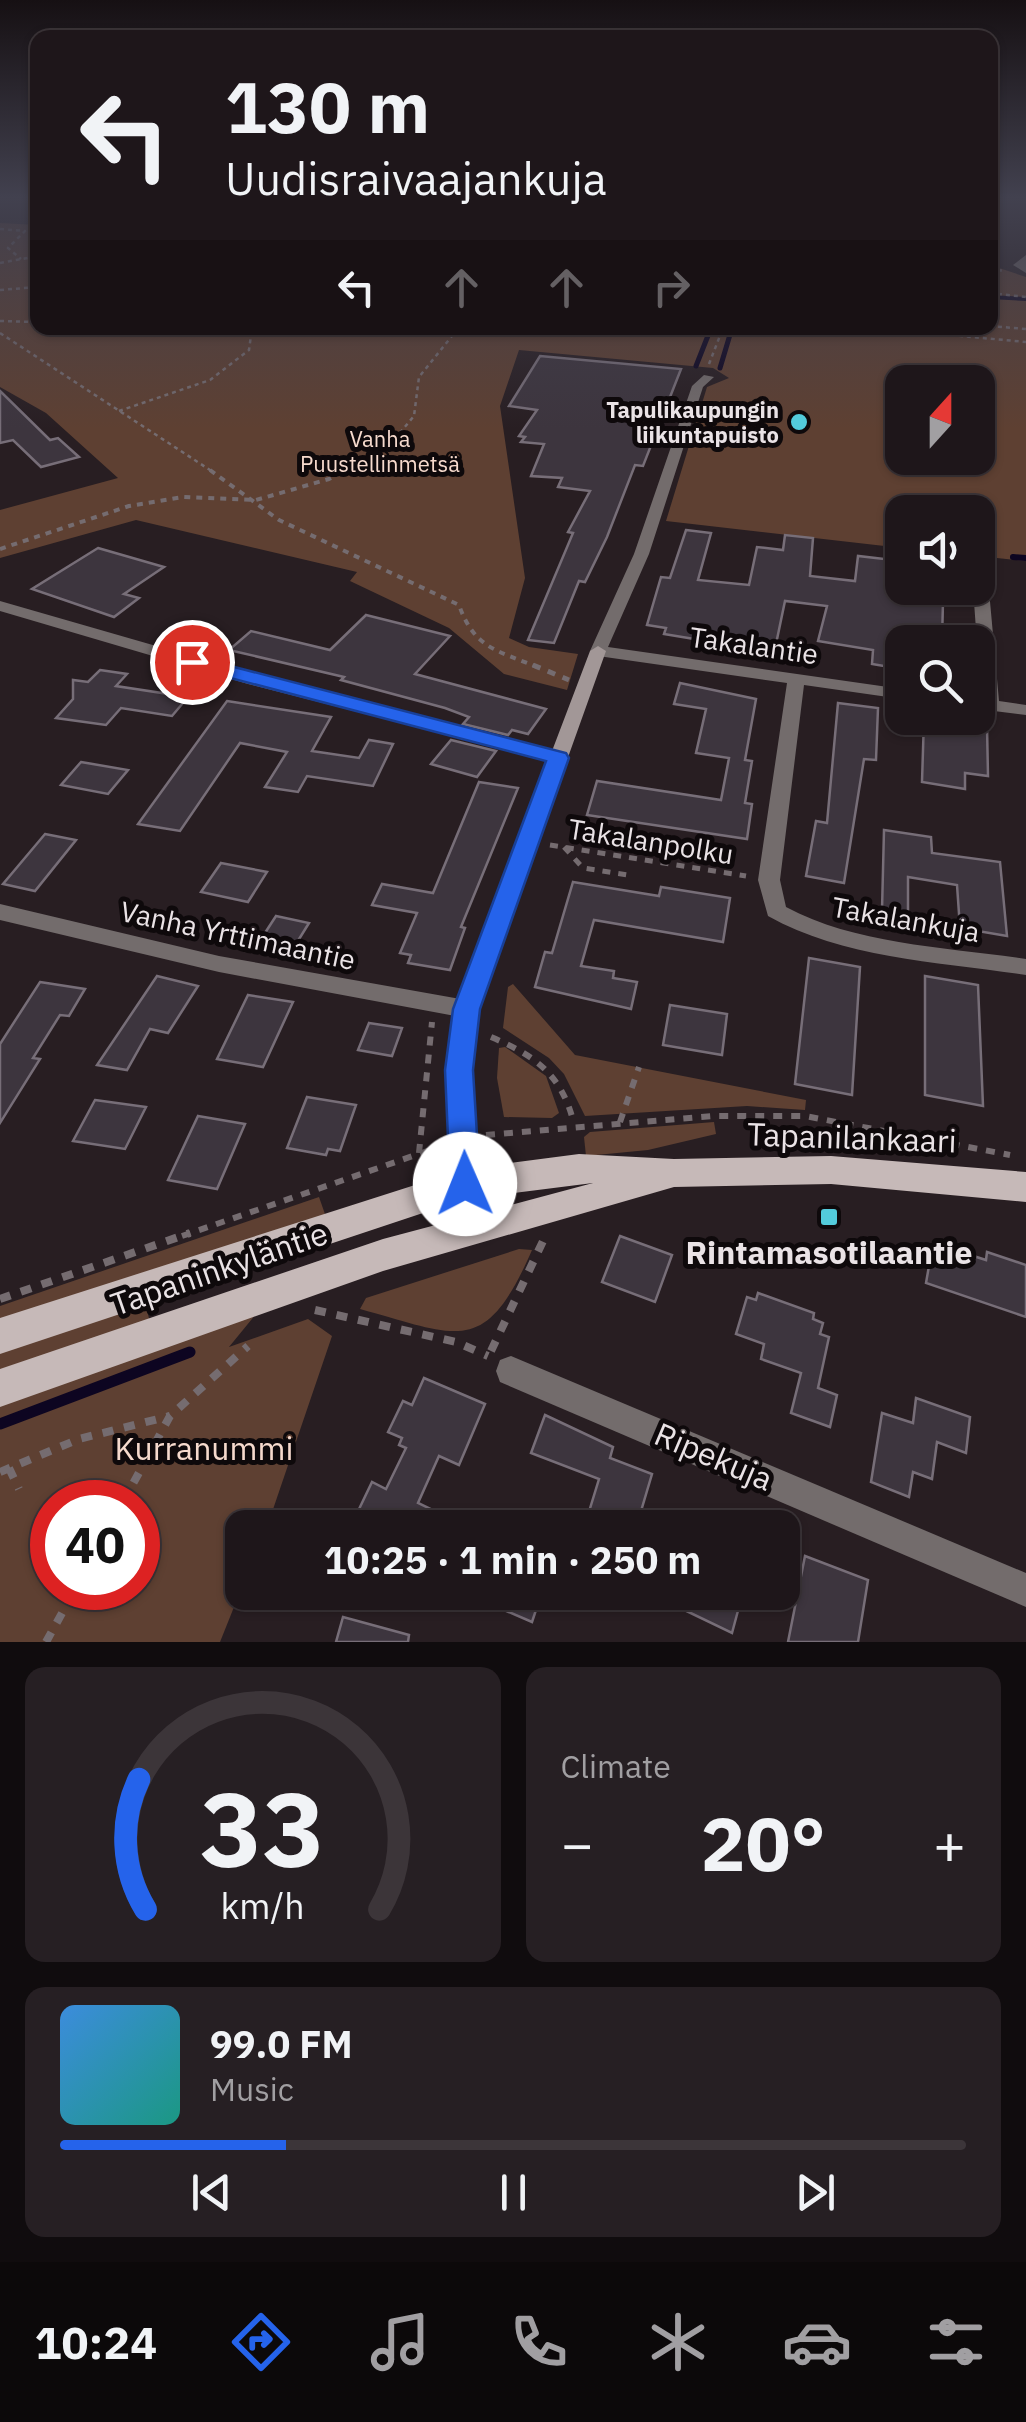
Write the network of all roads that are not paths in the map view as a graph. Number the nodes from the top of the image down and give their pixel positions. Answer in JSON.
{"nodes":[{"id":1,"x":708,"y":377,"type":"road end"},
{"id":2,"x":0,"y":606,"type":"edge"},
{"id":3,"x":598,"y":651,"type":"junction"},
{"id":4,"x":796,"y":679,"type":"junction"},
{"id":5,"x":885,"y":692,"type":"edge"},
{"id":6,"x":995,"y":706,"type":"edge"},
{"id":7,"x":1026,"y":710,"type":"edge"},
{"id":8,"x":558,"y":758,"type":"junction"},
{"id":9,"x":0,"y":912,"type":"edge"},
{"id":10,"x":1026,"y":967,"type":"edge"},
{"id":11,"x":466,"y":1009,"type":"junction"},
{"id":12,"x":674,"y":1172,"type":"junction"},
{"id":13,"x":465,"y":1184,"type":"junction"},
{"id":14,"x":1026,"y":1187,"type":"edge"},
{"id":15,"x":466,"y":1229,"type":"junction"},
{"id":16,"x":0,"y":1336,"type":"edge"},
{"id":17,"x":500,"y":1364,"type":"road end"},
{"id":18,"x":0,"y":1388,"type":"edge"},
{"id":19,"x":1026,"y":1590,"type":"edge"}],
"edges":[{"from":1,"to":3,"type":"street"},
{"from":2,"to":8,"type":"street"},
{"from":3,"to":4,"type":"street","name":"Takalantie"},
{"from":3,"to":8,"type":"street"},
{"from":4,"to":5,"type":"street","name":"Takalantie"},
{"from":4,"to":10,"type":"street","name":"Takalankuja"},
{"from":6,"to":7,"type":"street"},
{"from":8,"to":11,"type":"street"},
{"from":9,"to":11,"type":"street","name":"Vanha Yrttimaantie"},
{"from":11,"to":13,"type":"street"},
{"from":12,"to":13,"type":"main road","name":"Tapanilankaari"},
{"from":12,"to":14,"type":"main road","name":"Tapanilankaari"},
{"from":12,"to":15,"type":"main road","name":"Tapanilankaari"},
{"from":13,"to":15,"type":"street"},
{"from":13,"to":16,"type":"main road","name":"Tapaninkyläntie"},
{"from":15,"to":18,"type":"main road","name":"Tapaninkyläntie"},
{"from":17,"to":19,"type":"street","name":"Ripekuja"}]}
